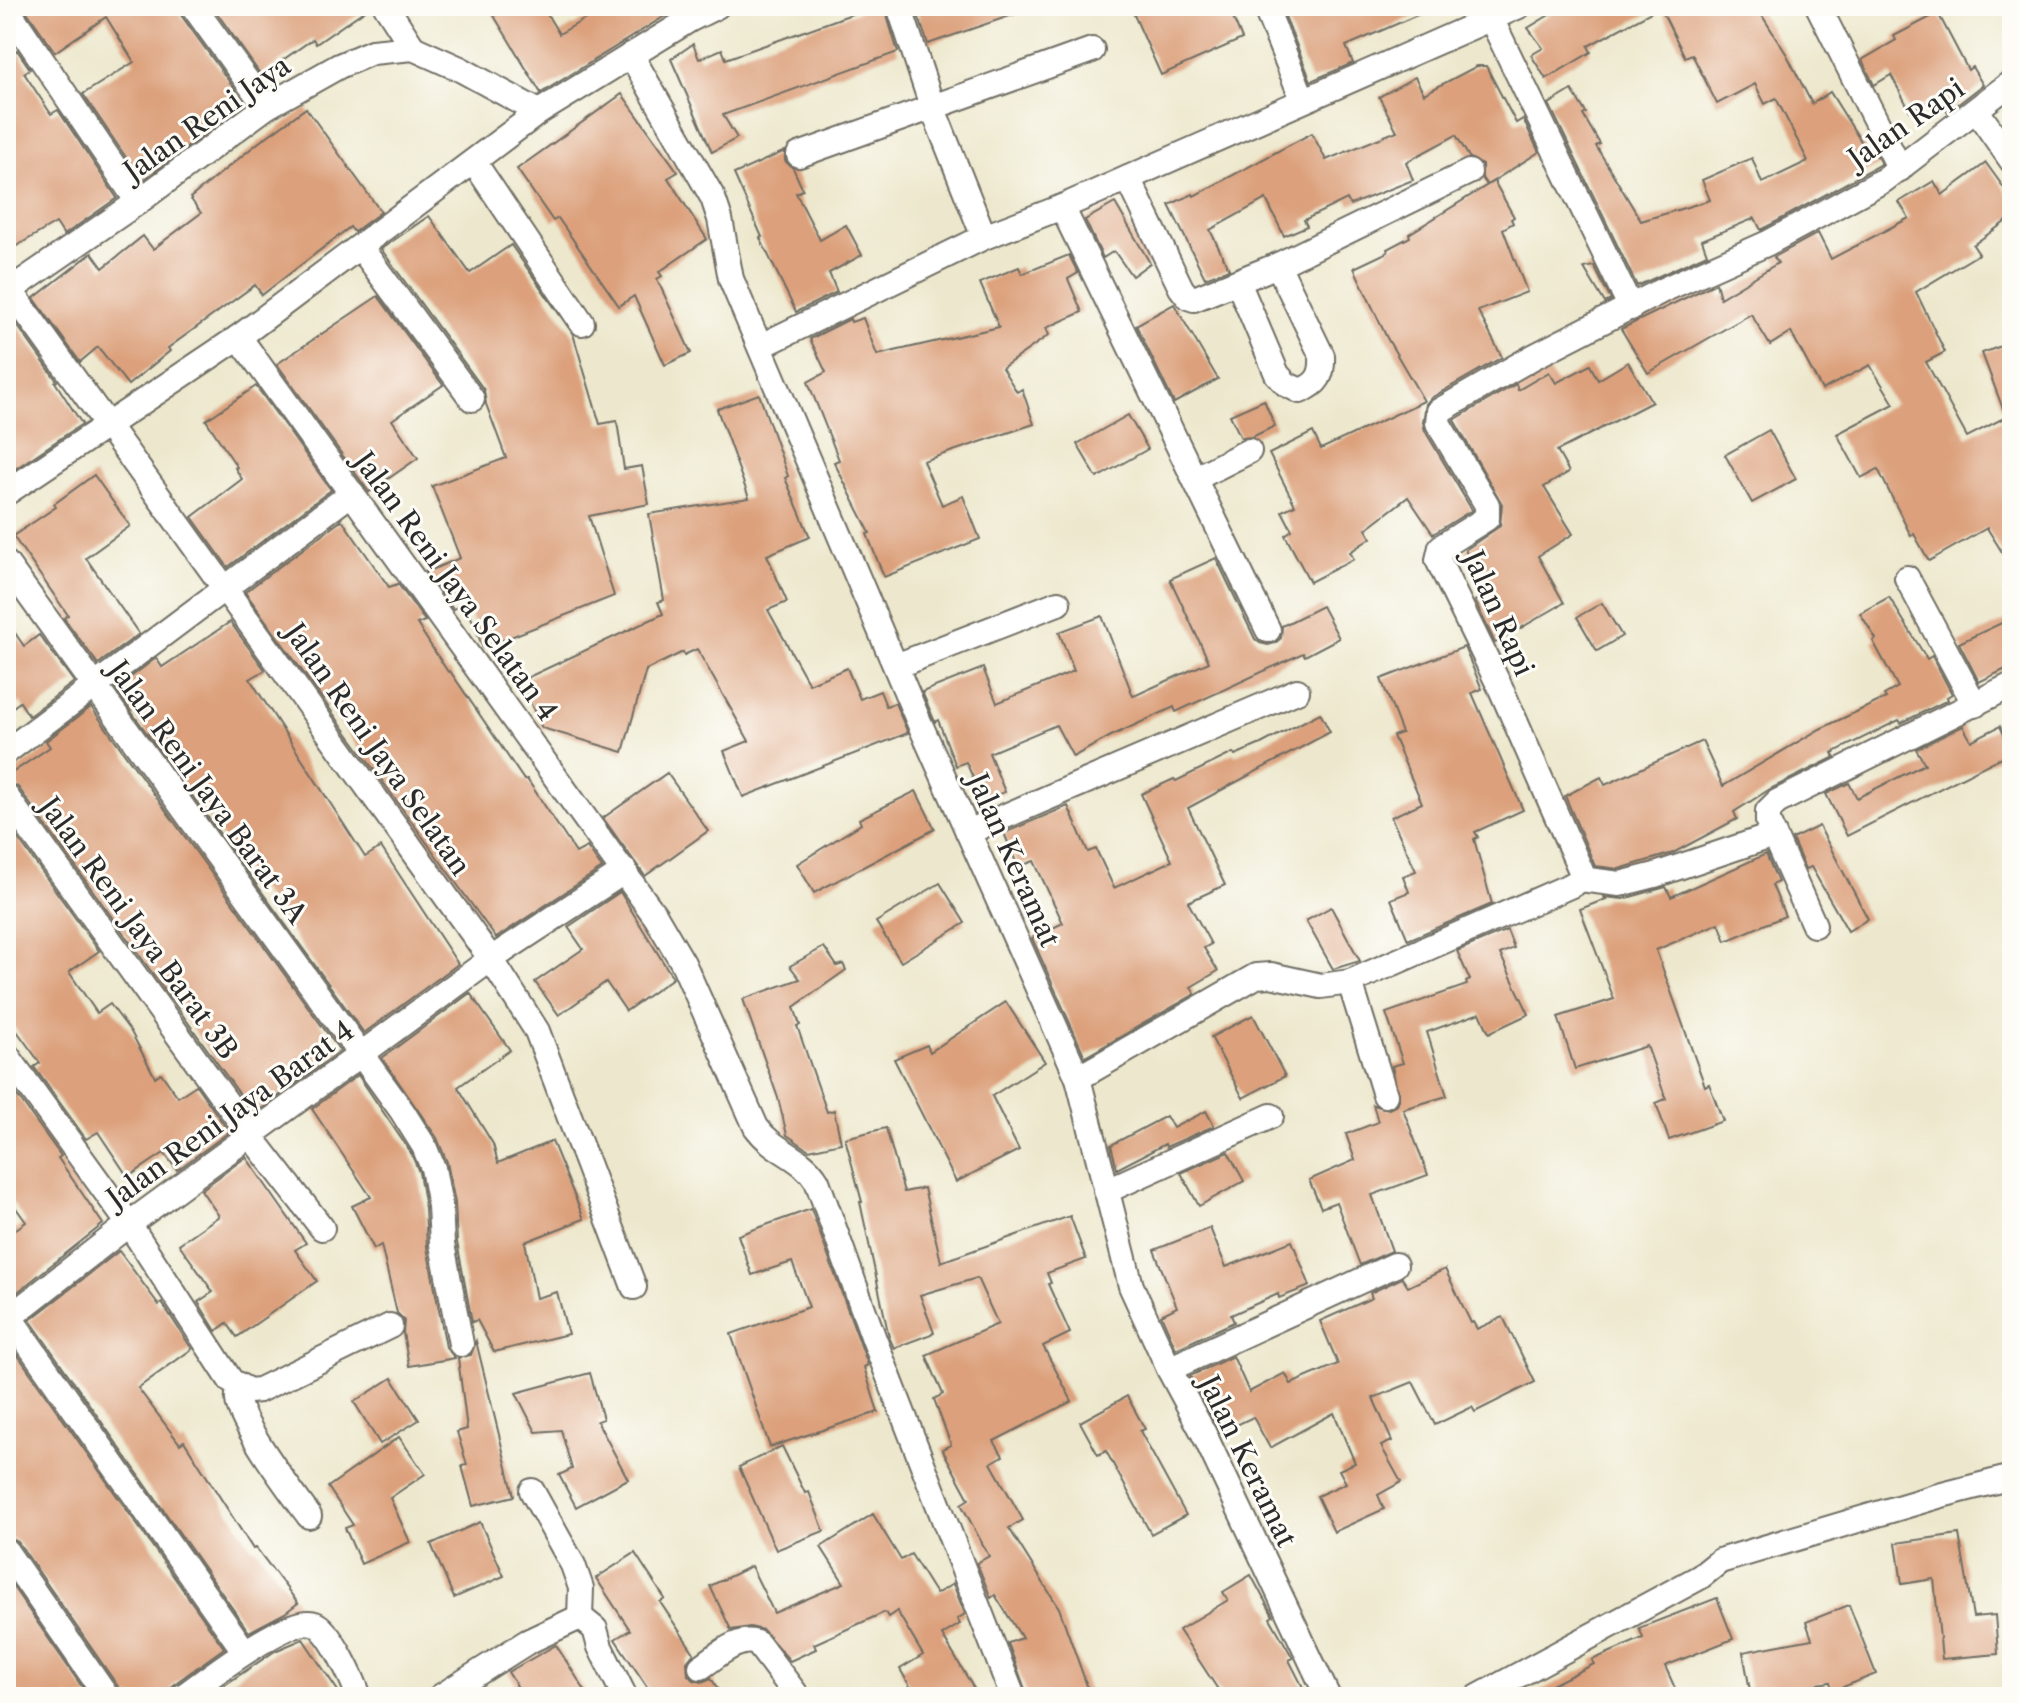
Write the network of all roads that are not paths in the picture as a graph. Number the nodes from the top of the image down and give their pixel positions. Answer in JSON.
{"nodes":[{"id":1,"x":193,"y":6,"type":"edge"},
{"id":2,"x":386,"y":6,"type":"edge"},
{"id":3,"x":717,"y":6,"type":"edge"},
{"id":4,"x":899,"y":6,"type":"edge"},
{"id":5,"x":1265,"y":6,"type":"edge"},
{"id":6,"x":1519,"y":6,"type":"edge"},
{"id":7,"x":1818,"y":6,"type":"edge"},
{"id":8,"x":6,"y":7,"type":"edge"},
{"id":9,"x":1488,"y":12,"type":"edge"},
{"id":10,"x":686,"y":13,"type":"edge"},
{"id":11,"x":413,"y":48,"type":"junction"},
{"id":12,"x":1092,"y":50,"type":"dead end"},
{"id":13,"x":631,"y":55,"type":"junction"},
{"id":14,"x":2012,"y":82,"type":"edge"},
{"id":15,"x":1303,"y":100,"type":"junction"},
{"id":16,"x":266,"y":107,"type":"junction"},
{"id":17,"x":933,"y":109,"type":"junction"},
{"id":18,"x":1977,"y":111,"type":"junction"},
{"id":19,"x":539,"y":112,"type":"junction"},
{"id":20,"x":799,"y":155,"type":"dead end"},
{"id":21,"x":2012,"y":161,"type":"edge"},
{"id":22,"x":474,"y":162,"type":"junction"},
{"id":23,"x":1900,"y":169,"type":"junction"},
{"id":24,"x":1469,"y":172,"type":"dead end"},
{"id":25,"x":1128,"y":178,"type":"junction"},
{"id":26,"x":138,"y":202,"type":"junction"},
{"id":27,"x":1062,"y":207,"type":"junction"},
{"id":28,"x":984,"y":237,"type":"junction"},
{"id":29,"x":361,"y":248,"type":"junction"},
{"id":30,"x":1278,"y":265,"type":"junction"},
{"id":31,"x":1238,"y":282,"type":"junction"},
{"id":32,"x":8,"y":289,"type":"edge"},
{"id":33,"x":1631,"y":308,"type":"junction"},
{"id":34,"x":582,"y":323,"type":"dead end"},
{"id":35,"x":239,"y":337,"type":"junction"},
{"id":36,"x":761,"y":346,"type":"junction"},
{"id":37,"x":472,"y":399,"type":"dead end"},
{"id":38,"x":108,"y":427,"type":"junction"},
{"id":39,"x":1249,"y":451,"type":"dead end"},
{"id":40,"x":1196,"y":478,"type":"junction"},
{"id":41,"x":6,"y":493,"type":"edge"},
{"id":42,"x":352,"y":493,"type":"junction"},
{"id":43,"x":6,"y":563,"type":"edge"},
{"id":44,"x":1907,"y":578,"type":"dead end"},
{"id":45,"x":225,"y":586,"type":"junction"},
{"id":46,"x":1058,"y":603,"type":"dead end"},
{"id":47,"x":1268,"y":630,"type":"dead end"},
{"id":48,"x":896,"y":666,"type":"junction"},
{"id":49,"x":94,"y":685,"type":"junction"},
{"id":50,"x":2012,"y":685,"type":"edge"},
{"id":51,"x":1297,"y":691,"type":"dead end"},
{"id":52,"x":1975,"y":705,"type":"junction"},
{"id":53,"x":6,"y":752,"type":"edge"},
{"id":54,"x":6,"y":796,"type":"edge"},
{"id":55,"x":968,"y":832,"type":"junction"},
{"id":56,"x":1774,"y":835,"type":"junction"},
{"id":57,"x":625,"y":871,"type":"junction"},
{"id":58,"x":1580,"y":879,"type":"junction"},
{"id":59,"x":1814,"y":925,"type":"dead end"},
{"id":60,"x":491,"y":959,"type":"junction"},
{"id":61,"x":1350,"y":982,"type":"junction"},
{"id":62,"x":6,"y":1054,"type":"edge"},
{"id":63,"x":360,"y":1056,"type":"junction"},
{"id":64,"x":1078,"y":1078,"type":"junction"},
{"id":65,"x":1385,"y":1095,"type":"dead end"},
{"id":66,"x":1271,"y":1116,"type":"dead end"},
{"id":67,"x":250,"y":1135,"type":"junction"},
{"id":68,"x":1106,"y":1191,"type":"junction"},
{"id":69,"x":129,"y":1224,"type":"junction"},
{"id":70,"x":322,"y":1228,"type":"dead end"},
{"id":71,"x":1395,"y":1265,"type":"dead end"},
{"id":72,"x":634,"y":1287,"type":"dead end"},
{"id":73,"x":7,"y":1317,"type":"edge"},
{"id":74,"x":390,"y":1326,"type":"dead end"},
{"id":75,"x":461,"y":1344,"type":"dead end"},
{"id":76,"x":1169,"y":1369,"type":"junction"},
{"id":77,"x":239,"y":1388,"type":"junction"},
{"id":78,"x":2012,"y":1477,"type":"edge"},
{"id":79,"x":532,"y":1491,"type":"dead end"},
{"id":80,"x":309,"y":1516,"type":"dead end"},
{"id":81,"x":6,"y":1551,"type":"edge"},
{"id":82,"x":580,"y":1617,"type":"junction"},
{"id":83,"x":245,"y":1652,"type":"junction"},
{"id":84,"x":701,"y":1667,"type":"dead end"},
{"id":85,"x":107,"y":1697,"type":"edge"},
{"id":86,"x":182,"y":1697,"type":"edge"},
{"id":87,"x":359,"y":1697,"type":"edge"},
{"id":88,"x":440,"y":1697,"type":"edge"},
{"id":89,"x":625,"y":1697,"type":"edge"},
{"id":90,"x":798,"y":1697,"type":"edge"},
{"id":91,"x":1013,"y":1697,"type":"edge"},
{"id":92,"x":1328,"y":1697,"type":"edge"},
{"id":93,"x":1478,"y":1697,"type":"edge"}],
"edges":[{"from":1,"to":16,"type":"street"},
{"from":2,"to":11,"type":"street"},
{"from":3,"to":10,"type":"street"},
{"from":4,"to":17,"type":"street"},
{"from":5,"to":15,"type":"street"},
{"from":6,"to":9,"type":"street"},
{"from":7,"to":23,"type":"street"},
{"from":8,"to":26,"type":"street"},
{"from":9,"to":15,"type":"street"},
{"from":9,"to":33,"type":"street"},
{"from":10,"to":13,"type":"street"},
{"from":11,"to":16,"type":"street","name":"Jalan Reni Jaya"},
{"from":11,"to":19,"type":"street","name":"Jalan Reni Jaya"},
{"from":12,"to":17,"type":"street"},
{"from":13,"to":19,"type":"street"},
{"from":13,"to":36,"type":"street","name":"Jalan Keramat"},
{"from":14,"to":18,"type":"street","name":"Jalan Rapi"},
{"from":15,"to":25,"type":"street"},
{"from":16,"to":26,"type":"street","name":"Jalan Reni Jaya"},
{"from":17,"to":20,"type":"street"},
{"from":17,"to":28,"type":"street"},
{"from":18,"to":21,"type":"street"},
{"from":18,"to":23,"type":"street","name":"Jalan Rapi"},
{"from":19,"to":22,"type":"street"},
{"from":22,"to":29,"type":"street"},
{"from":22,"to":34,"type":"street"},
{"from":23,"to":33,"type":"street","name":"Jalan Rapi"},
{"from":24,"to":30,"type":"street"},
{"from":25,"to":27,"type":"street"},
{"from":25,"to":31,"type":"street"},
{"from":26,"to":32,"type":"street","name":"Jalan Reni Jaya"},
{"from":27,"to":28,"type":"street"},
{"from":27,"to":40,"type":"street"},
{"from":28,"to":36,"type":"street"},
{"from":29,"to":35,"type":"street"},
{"from":29,"to":37,"type":"street"},
{"from":30,"to":31,"type":"street"},
{"from":30,"to":31,"type":"street"},
{"from":32,"to":38,"type":"street","name":"Jalan Reni Jaya Selatan"},
{"from":33,"to":58,"type":"street","name":"Jalan Rapi"},
{"from":35,"to":38,"type":"street"},
{"from":35,"to":42,"type":"street","name":"Jalan Reni Jaya Selatan 4"},
{"from":36,"to":48,"type":"street","name":"Jalan Keramat"},
{"from":38,"to":41,"type":"street"},
{"from":38,"to":45,"type":"street","name":"Jalan Reni Jaya Selatan"},
{"from":39,"to":40,"type":"street"},
{"from":40,"to":47,"type":"street"},
{"from":42,"to":45,"type":"street"},
{"from":42,"to":57,"type":"street","name":"Jalan Reni Jaya Selatan 4"},
{"from":43,"to":49,"type":"street","name":"Jalan Reni Jaya Barat 3A"},
{"from":44,"to":52,"type":"street"},
{"from":45,"to":49,"type":"street"},
{"from":45,"to":60,"type":"street","name":"Jalan Reni Jaya Selatan"},
{"from":46,"to":48,"type":"street"},
{"from":48,"to":55,"type":"street","name":"Jalan Keramat"},
{"from":49,"to":53,"type":"street"},
{"from":49,"to":63,"type":"street","name":"Jalan Reni Jaya Barat 3A"},
{"from":50,"to":52,"type":"street"},
{"from":51,"to":55,"type":"street"},
{"from":52,"to":56,"type":"street"},
{"from":54,"to":67,"type":"street","name":"Jalan Reni Jaya Barat 3B"},
{"from":55,"to":64,"type":"street","name":"Jalan Keramat"},
{"from":56,"to":58,"type":"street"},
{"from":56,"to":59,"type":"street"},
{"from":57,"to":60,"type":"street","name":"Jalan Reni Jaya Barat 4"},
{"from":57,"to":91,"type":"street","name":"Jalan Reni Jaya Selatan 4"},
{"from":58,"to":61,"type":"street"},
{"from":60,"to":63,"type":"street","name":"Jalan Reni Jaya Barat 4"},
{"from":60,"to":72,"type":"street","name":"Jalan Reni Jaya Selatan"},
{"from":61,"to":64,"type":"street"},
{"from":61,"to":65,"type":"street"},
{"from":62,"to":69,"type":"street"},
{"from":63,"to":67,"type":"street","name":"Jalan Reni Jaya Barat 4"},
{"from":63,"to":75,"type":"street","name":"Jalan Reni Jaya Barat 3A"},
{"from":64,"to":68,"type":"street","name":"Jalan Keramat"},
{"from":66,"to":68,"type":"street"},
{"from":67,"to":69,"type":"street","name":"Jalan Reni Jaya Barat 4"},
{"from":67,"to":70,"type":"street","name":"Jalan Reni Jaya Barat 3B"},
{"from":68,"to":76,"type":"street","name":"Jalan Keramat"},
{"from":69,"to":73,"type":"street","name":"Jalan Reni Jaya Barat 4"},
{"from":69,"to":77,"type":"street"},
{"from":71,"to":76,"type":"street"},
{"from":73,"to":83,"type":"street"},
{"from":74,"to":77,"type":"street"},
{"from":76,"to":92,"type":"street","name":"Jalan Keramat"},
{"from":77,"to":80,"type":"street"},
{"from":78,"to":93,"type":"street"},
{"from":79,"to":82,"type":"street"},
{"from":81,"to":85,"type":"street"},
{"from":82,"to":88,"type":"street"},
{"from":82,"to":89,"type":"street"},
{"from":83,"to":86,"type":"street"},
{"from":83,"to":87,"type":"street"},
{"from":84,"to":90,"type":"street"}]}
